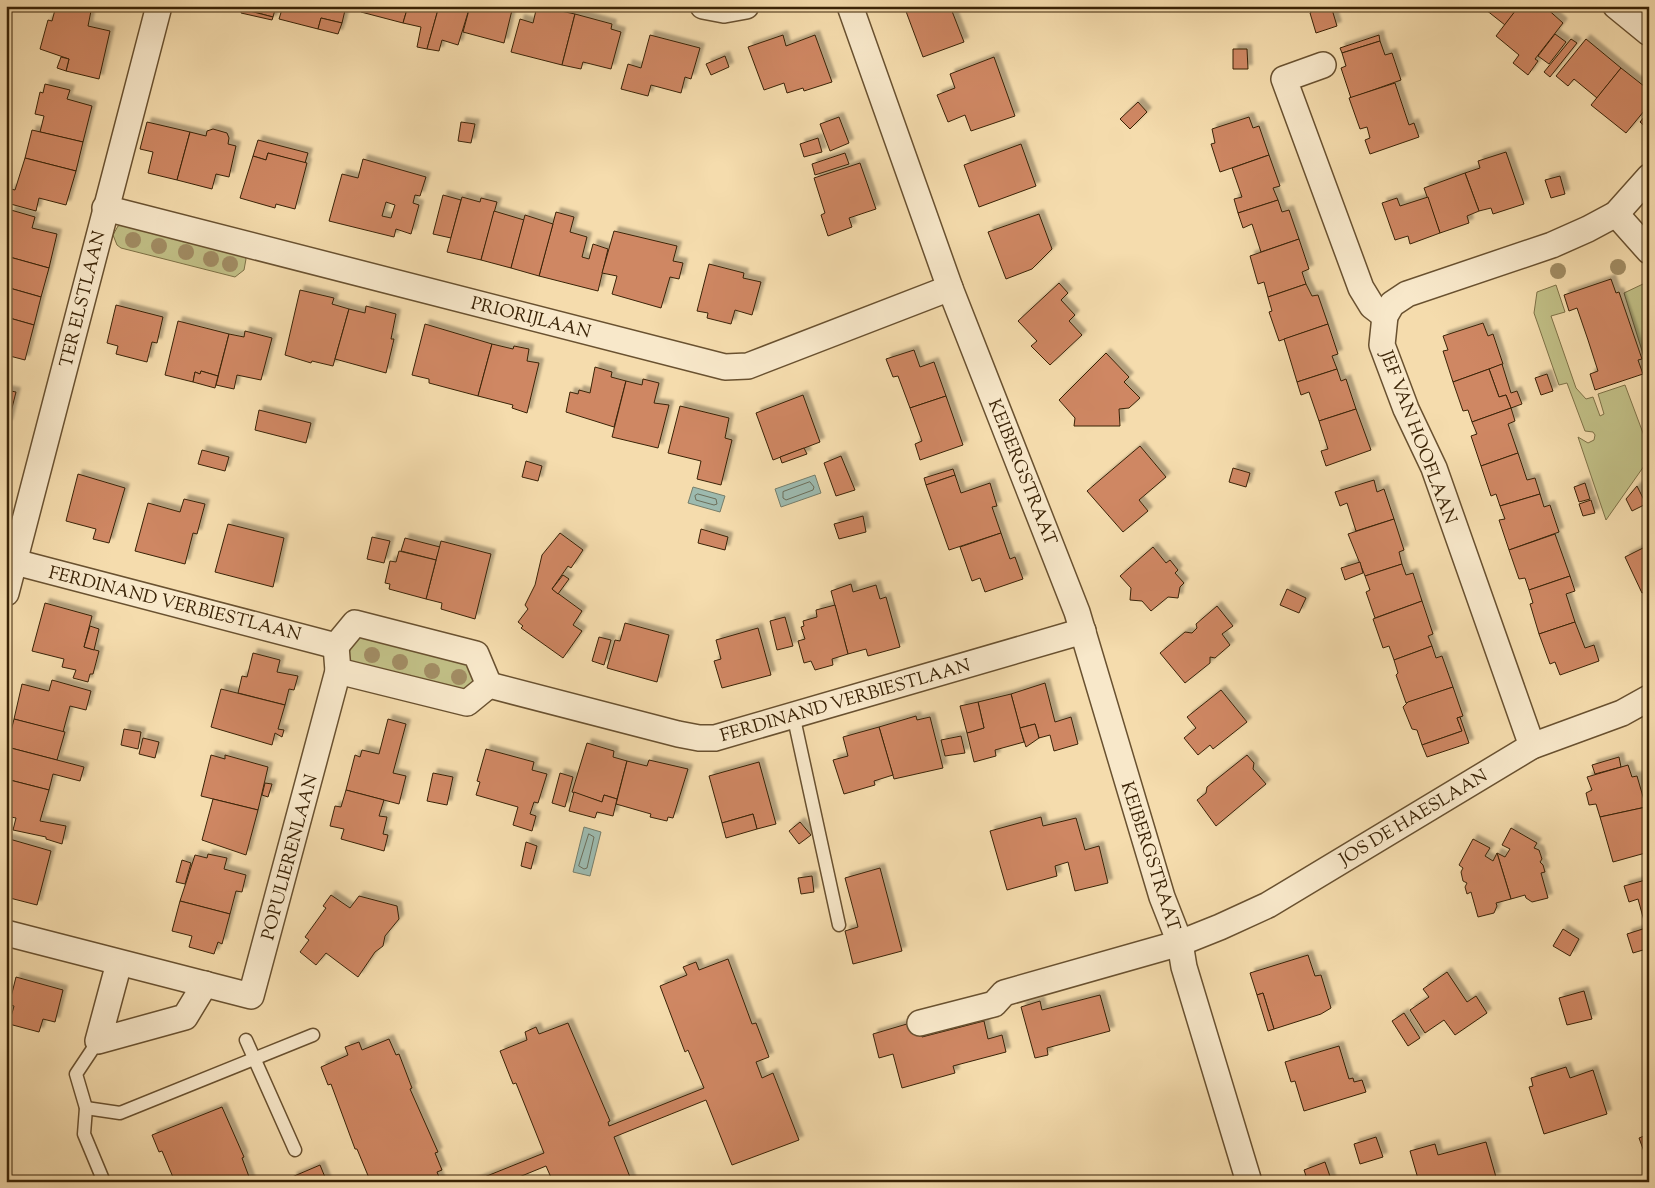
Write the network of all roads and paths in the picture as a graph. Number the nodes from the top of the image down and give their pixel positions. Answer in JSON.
{"nodes":[{"id":1,"x":159,"y":6,"type":"edge"},
{"id":2,"x":703,"y":6,"type":"edge"},
{"id":3,"x":746,"y":6,"type":"edge"},
{"id":4,"x":850,"y":6,"type":"edge"},
{"id":5,"x":1616,"y":6,"type":"edge"},
{"id":6,"x":1649,"y":33,"type":"edge"},
{"id":7,"x":1323,"y":65,"type":"dead end"},
{"id":8,"x":1649,"y":177,"type":"edge"},
{"id":9,"x":105,"y":208,"type":"junction"},
{"id":10,"x":1616,"y":214,"type":"junction"},
{"id":11,"x":1649,"y":251,"type":"edge"},
{"id":12,"x":950,"y":288,"type":"junction"},
{"id":13,"x":1385,"y":316,"type":"junction"},
{"id":14,"x":14,"y":562,"type":"junction"},
{"id":15,"x":6,"y":593,"type":"edge"},
{"id":16,"x":1083,"y":631,"type":"junction"},
{"id":17,"x":336,"y":646,"type":"junction"},
{"id":18,"x":338,"y":671,"type":"junction"},
{"id":19,"x":489,"y":685,"type":"junction"},
{"id":20,"x":1649,"y":698,"type":"edge"},
{"id":21,"x":793,"y":714,"type":"junction"},
{"id":22,"x":1532,"y":746,"type":"junction"},
{"id":23,"x":839,"y":925,"type":"dead end"},
{"id":24,"x":6,"y":933,"type":"edge"},
{"id":25,"x":1180,"y":943,"type":"junction"},
{"id":26,"x":119,"y":963,"type":"junction"},
{"id":27,"x":204,"y":984,"type":"junction"},
{"id":28,"x":920,"y":1023,"type":"dead end"},
{"id":29,"x":313,"y":1035,"type":"dead end"},
{"id":30,"x":246,"y":1040,"type":"dead end"},
{"id":31,"x":98,"y":1041,"type":"junction"},
{"id":32,"x":255,"y":1060,"type":"junction"},
{"id":33,"x":86,"y":1108,"type":"junction"},
{"id":34,"x":295,"y":1150,"type":"dead end"},
{"id":35,"x":104,"y":1182,"type":"edge"},
{"id":36,"x":1249,"y":1182,"type":"edge"}],
"edges":[{"from":1,"to":9,"type":"street","name":"TER ELSTLAAN"},
{"from":2,"to":3,"type":"street"},
{"from":4,"to":12,"type":"street","name":"KEIBERGSTRAAT"},
{"from":5,"to":6,"type":"street"},
{"from":7,"to":13,"type":"street"},
{"from":8,"to":10,"type":"street"},
{"from":9,"to":12,"type":"street","name":"PRIORIJLAAN"},
{"from":9,"to":14,"type":"street","name":"TER ELSTLAAN"},
{"from":10,"to":11,"type":"street"},
{"from":10,"to":13,"type":"street"},
{"from":12,"to":16,"type":"street","name":"KEIBERGSTRAAT"},
{"from":13,"to":22,"type":"street","name":"JEF VAN HOOFLAAN"},
{"from":14,"to":15,"type":"street","name":"TER ELSTLAAN"},
{"from":14,"to":17,"type":"street","name":"FERDINAND VERBIESTLAAN"},
{"from":16,"to":21,"type":"street","name":"FERDINAND VERBIESTLAAN"},
{"from":16,"to":25,"type":"street","name":"KEIBERGSTRAAT"},
{"from":17,"to":18,"type":"street"},
{"from":17,"to":19,"type":"street"},
{"from":18,"to":19,"type":"street"},
{"from":18,"to":27,"type":"street","name":"POPULIERENLAAN"},
{"from":19,"to":21,"type":"street","name":"FERDINAND VERBIESTLAAN"},
{"from":20,"to":22,"type":"street","name":"JOS DE HAESLAAN"},
{"from":21,"to":23,"type":"lane"},
{"from":22,"to":25,"type":"street","name":"JOS DE HAESLAAN"},
{"from":24,"to":26,"type":"street","name":"POPULIERENLAAN"},
{"from":25,"to":28,"type":"street","name":"KEIBERGSTRAAT"},
{"from":25,"to":36,"type":"street","name":"KEIBERGSTRAAT"},
{"from":26,"to":27,"type":"street","name":"POPULIERENLAAN"},
{"from":26,"to":31,"type":"street"},
{"from":27,"to":31,"type":"street"},
{"from":29,"to":32,"type":"lane"},
{"from":30,"to":32,"type":"lane"},
{"from":31,"to":33,"type":"lane"},
{"from":32,"to":33,"type":"lane"},
{"from":32,"to":34,"type":"lane"},
{"from":33,"to":35,"type":"lane"}]}
